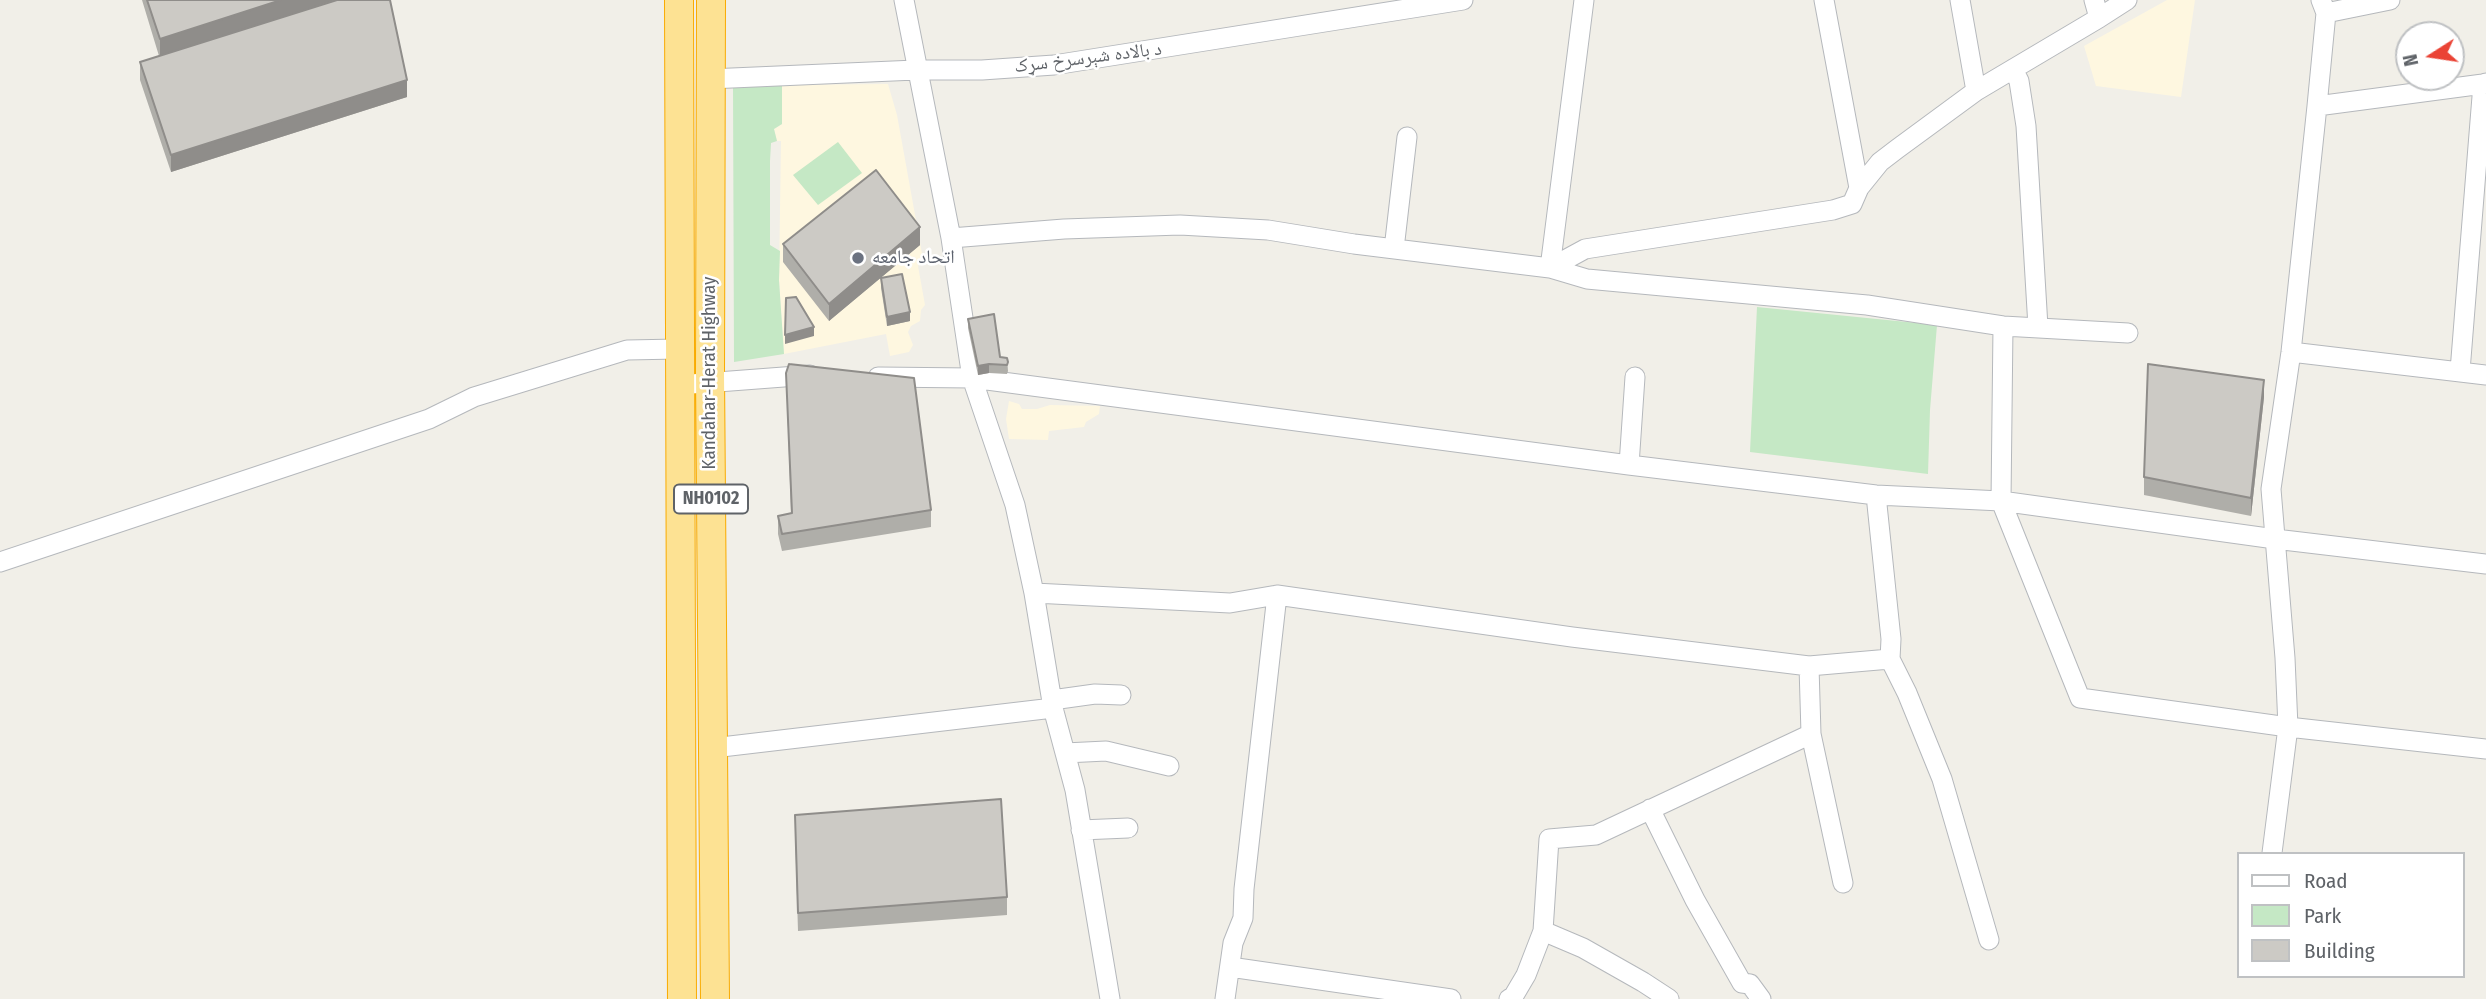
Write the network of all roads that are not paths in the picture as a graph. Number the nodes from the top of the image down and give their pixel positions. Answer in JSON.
{"nodes":[{"id":1,"x":679,"y":0,"type":"edge"},
{"id":2,"x":711,"y":0,"type":"edge"},
{"id":3,"x":904,"y":0,"type":"edge"},
{"id":4,"x":1463,"y":0,"type":"edge"},
{"id":5,"x":1584,"y":0,"type":"edge"},
{"id":6,"x":1824,"y":0,"type":"edge"},
{"id":7,"x":1960,"y":0,"type":"edge"},
{"id":8,"x":2127,"y":0,"type":"edge"},
{"id":9,"x":2390,"y":0,"type":"edge"},
{"id":10,"x":2324,"y":6,"type":"edge"},
{"id":11,"x":2096,"y":9,"type":"edge"},
{"id":12,"x":2013,"y":69,"type":"junction"},
{"id":13,"x":916,"y":70,"type":"junction"},
{"id":14,"x":709,"y":79,"type":"junction"},
{"id":15,"x":2484,"y":83,"type":"edge"},
{"id":16,"x":1976,"y":91,"type":"junction"},
{"id":17,"x":2317,"y":106,"type":"junction"},
{"id":18,"x":1407,"y":137,"type":"dead end"},
{"id":19,"x":1858,"y":188,"type":"junction"},
{"id":20,"x":951,"y":238,"type":"junction"},
{"id":21,"x":1394,"y":249,"type":"junction"},
{"id":22,"x":1550,"y":268,"type":"junction"},
{"id":23,"x":2003,"y":326,"type":"junction"},
{"id":24,"x":2038,"y":327,"type":"junction"},
{"id":25,"x":2128,"y":333,"type":"dead end"},
{"id":26,"x":678,"y":349,"type":"junction"},
{"id":27,"x":2291,"y":352,"type":"junction"},
{"id":28,"x":2460,"y":371,"type":"junction"},
{"id":29,"x":2486,"y":375,"type":"edge"},
{"id":30,"x":824,"y":376,"type":"edge"},
{"id":31,"x":864,"y":376,"type":"edge"},
{"id":32,"x":1635,"y":377,"type":"dead end"},
{"id":33,"x":972,"y":378,"type":"junction"},
{"id":34,"x":710,"y":383,"type":"junction"},
{"id":35,"x":678,"y":385,"type":"junction"},
{"id":36,"x":1629,"y":465,"type":"junction"},
{"id":37,"x":1876,"y":495,"type":"junction"},
{"id":38,"x":2001,"y":501,"type":"junction"},
{"id":39,"x":2274,"y":539,"type":"junction"},
{"id":40,"x":0,"y":562,"type":"edge"},
{"id":41,"x":2486,"y":564,"type":"edge"},
{"id":42,"x":1034,"y":593,"type":"junction"},
{"id":43,"x":1277,"y":595,"type":"junction"},
{"id":44,"x":1890,"y":659,"type":"junction"},
{"id":45,"x":1809,"y":666,"type":"junction"},
{"id":46,"x":1121,"y":695,"type":"dead end"},
{"id":47,"x":1052,"y":704,"type":"junction"},
{"id":48,"x":2288,"y":727,"type":"junction"},
{"id":49,"x":1811,"y":734,"type":"junction"},
{"id":50,"x":713,"y":748,"type":"junction"},
{"id":51,"x":2486,"y":749,"type":"edge"},
{"id":52,"x":1065,"y":753,"type":"junction"},
{"id":53,"x":1170,"y":766,"type":"dead end"},
{"id":54,"x":1650,"y":809,"type":"junction"},
{"id":55,"x":1128,"y":828,"type":"dead end"},
{"id":56,"x":1081,"y":830,"type":"junction"},
{"id":57,"x":2272,"y":852,"type":"edge"},
{"id":58,"x":1843,"y":883,"type":"dead end"},
{"id":59,"x":1543,"y":931,"type":"junction"},
{"id":60,"x":1989,"y":940,"type":"dead end"},
{"id":61,"x":1230,"y":967,"type":"junction"},
{"id":62,"x":1660,"y":997,"type":"edge"},
{"id":63,"x":682,"y":999,"type":"edge"},
{"id":64,"x":715,"y":999,"type":"edge"},
{"id":65,"x":1110,"y":999,"type":"edge"},
{"id":66,"x":1225,"y":999,"type":"edge"},
{"id":67,"x":1451,"y":999,"type":"edge"},
{"id":68,"x":1509,"y":999,"type":"edge"},
{"id":69,"x":1761,"y":999,"type":"edge"}],
"edges":[{"from":1,"to":26,"type":"highway","name":"Kandahar-Herat Highway","number":"NH0102"},
{"from":2,"to":14,"type":"highway","name":"Kandahar-Herat Highway","number":"NH0102"},
{"from":3,"to":13,"type":"street"},
{"from":4,"to":13,"type":"street","name":"د بالاده شېرسرخ سړک"},
{"from":5,"to":22,"type":"street"},
{"from":6,"to":19,"type":"street"},
{"from":7,"to":16,"type":"street"},
{"from":8,"to":11,"type":"street"},
{"from":9,"to":10,"type":"street"},
{"from":10,"to":17,"type":"street"},
{"from":11,"to":12,"type":"street"},
{"from":12,"to":16,"type":"street"},
{"from":12,"to":24,"type":"street"},
{"from":13,"to":14,"type":"street","name":"د بالاده شېرسرخ سړک"},
{"from":13,"to":20,"type":"street"},
{"from":14,"to":34,"type":"highway","name":"Kandahar-Herat Highway","number":"NH0102"},
{"from":15,"to":17,"type":"street"},
{"from":15,"to":28,"type":"street"},
{"from":16,"to":19,"type":"street"},
{"from":17,"to":27,"type":"street"},
{"from":18,"to":21,"type":"street"},
{"from":19,"to":22,"type":"street"},
{"from":20,"to":21,"type":"street"},
{"from":20,"to":33,"type":"street"},
{"from":21,"to":22,"type":"street"},
{"from":22,"to":23,"type":"street"},
{"from":23,"to":24,"type":"street"},
{"from":23,"to":38,"type":"street"},
{"from":24,"to":25,"type":"street"},
{"from":26,"to":35,"type":"highway","name":"Kandahar-Herat Highway","number":"NH0102"},
{"from":26,"to":40,"type":"street"},
{"from":27,"to":28,"type":"street"},
{"from":27,"to":39,"type":"street"},
{"from":28,"to":29,"type":"street"},
{"from":30,"to":34,"type":"street"},
{"from":31,"to":33,"type":"street"},
{"from":32,"to":36,"type":"street"},
{"from":33,"to":36,"type":"street"},
{"from":33,"to":42,"type":"street"},
{"from":34,"to":35,"type":"street"},
{"from":34,"to":50,"type":"highway","name":"Kandahar-Herat Highway","number":"NH0102"},
{"from":35,"to":63,"type":"highway","name":"Kandahar-Herat Highway","number":"NH0102"},
{"from":36,"to":37,"type":"street"},
{"from":37,"to":38,"type":"street"},
{"from":37,"to":44,"type":"street"},
{"from":38,"to":39,"type":"street"},
{"from":38,"to":48,"type":"street"},
{"from":39,"to":41,"type":"street"},
{"from":39,"to":48,"type":"street"},
{"from":42,"to":43,"type":"street"},
{"from":42,"to":47,"type":"street"},
{"from":43,"to":45,"type":"street"},
{"from":43,"to":61,"type":"street"},
{"from":44,"to":45,"type":"street"},
{"from":44,"to":60,"type":"street"},
{"from":45,"to":49,"type":"street"},
{"from":46,"to":47,"type":"street"},
{"from":47,"to":50,"type":"street"},
{"from":47,"to":52,"type":"street"},
{"from":48,"to":51,"type":"street"},
{"from":48,"to":57,"type":"street"},
{"from":49,"to":54,"type":"street"},
{"from":49,"to":58,"type":"street"},
{"from":50,"to":64,"type":"highway","name":"Kandahar-Herat Highway","number":"NH0102"},
{"from":52,"to":53,"type":"street"},
{"from":52,"to":56,"type":"street"},
{"from":54,"to":59,"type":"street"},
{"from":54,"to":69,"type":"street"},
{"from":55,"to":56,"type":"street"},
{"from":56,"to":65,"type":"street"},
{"from":59,"to":62,"type":"street"},
{"from":59,"to":68,"type":"street"},
{"from":61,"to":66,"type":"street"},
{"from":61,"to":67,"type":"street"}]}
